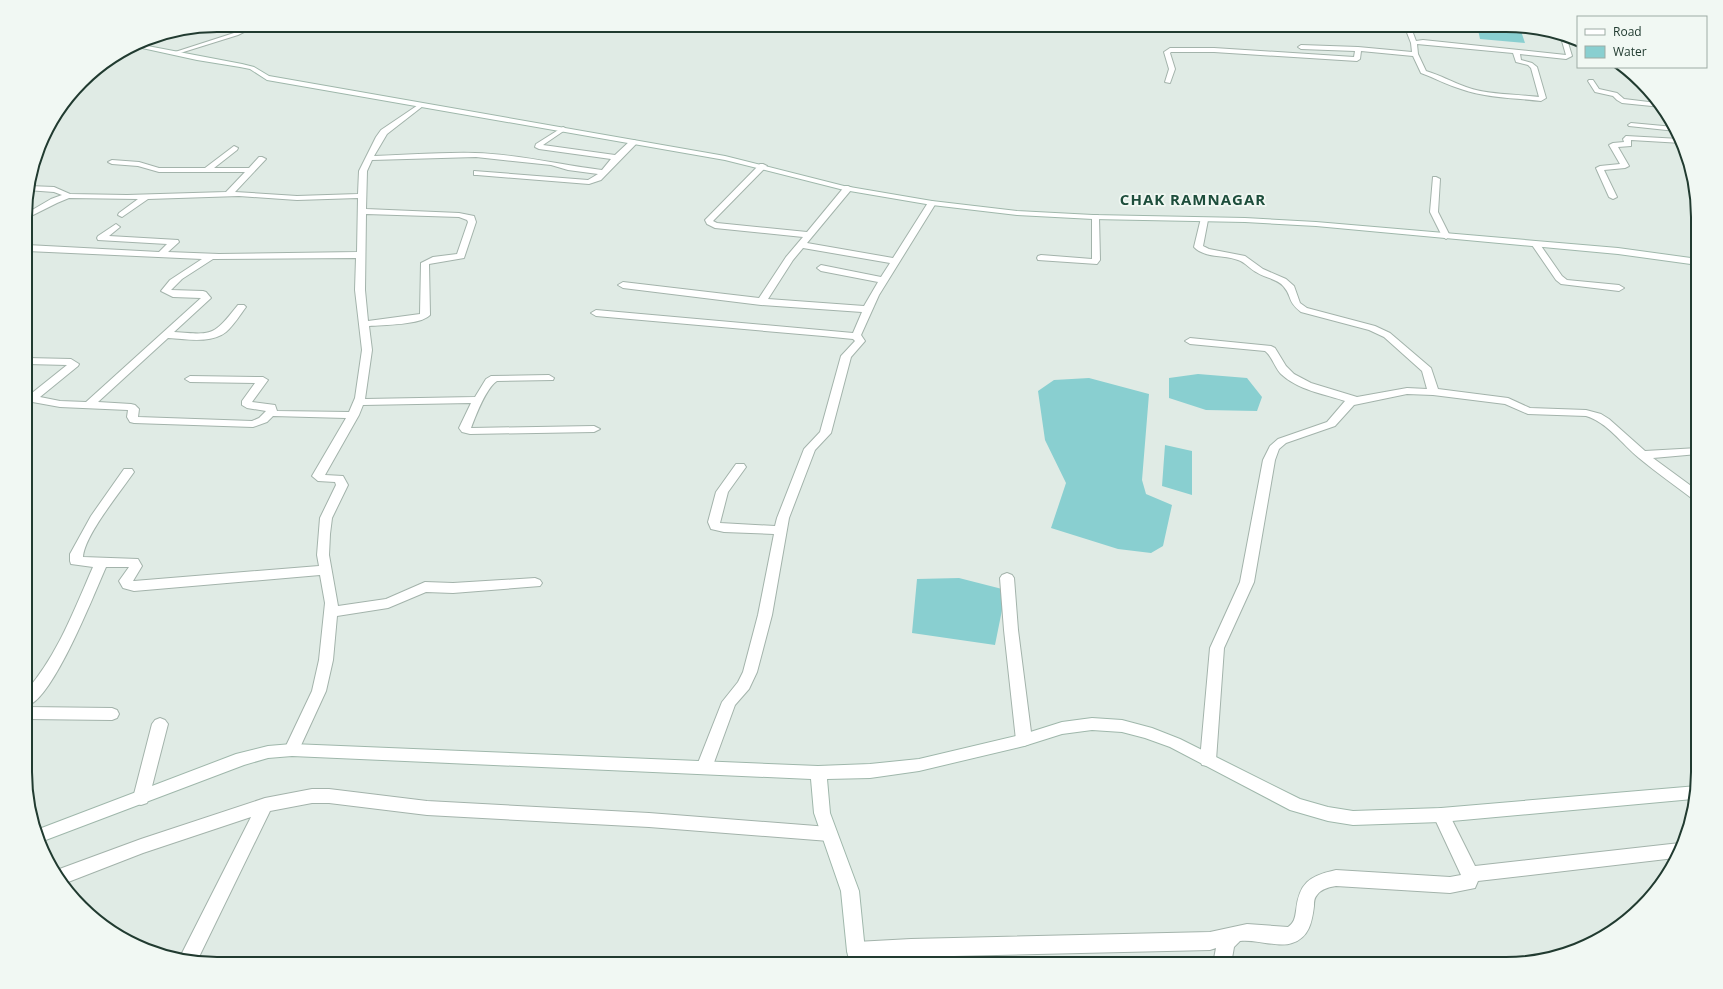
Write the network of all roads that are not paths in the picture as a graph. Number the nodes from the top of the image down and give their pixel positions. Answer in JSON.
{"nodes":[{"id":1,"x":240,"y":32,"type":"edge"},
{"id":2,"x":1410,"y":32,"type":"edge"},
{"id":3,"x":1565,"y":42,"type":"edge"},
{"id":4,"x":1414,"y":43,"type":"junction"},
{"id":5,"x":144,"y":47,"type":"edge"},
{"id":6,"x":1301,"y":47,"type":"dead end"},
{"id":7,"x":1358,"y":49,"type":"junction"},
{"id":8,"x":1516,"y":51,"type":"junction"},
{"id":9,"x":175,"y":53,"type":"junction"},
{"id":10,"x":1415,"y":54,"type":"junction"},
{"id":11,"x":1592,"y":81,"type":"dead end"},
{"id":12,"x":1168,"y":82,"type":"dead end"},
{"id":13,"x":1653,"y":104,"type":"edge"},
{"id":14,"x":421,"y":105,"type":"junction"},
{"id":15,"x":1631,"y":126,"type":"dead end"},
{"id":16,"x":563,"y":129,"type":"junction"},
{"id":17,"x":1668,"y":129,"type":"edge"},
{"id":18,"x":1675,"y":141,"type":"edge"},
{"id":19,"x":634,"y":142,"type":"junction"},
{"id":20,"x":234,"y":148,"type":"dead end"},
{"id":21,"x":368,"y":158,"type":"junction"},
{"id":22,"x":262,"y":159,"type":"dead end"},
{"id":23,"x":616,"y":159,"type":"junction"},
{"id":24,"x":112,"y":162,"type":"dead end"},
{"id":25,"x":763,"y":166,"type":"junction"},
{"id":26,"x":207,"y":170,"type":"junction"},
{"id":27,"x":249,"y":170,"type":"junction"},
{"id":28,"x":604,"y":172,"type":"junction"},
{"id":29,"x":477,"y":173,"type":"dead end"},
{"id":30,"x":1436,"y":179,"type":"dead end"},
{"id":31,"x":35,"y":188,"type":"edge"},
{"id":32,"x":848,"y":188,"type":"junction"},
{"id":33,"x":227,"y":195,"type":"junction"},
{"id":34,"x":68,"y":196,"type":"junction"},
{"id":35,"x":147,"y":196,"type":"junction"},
{"id":36,"x":362,"y":196,"type":"junction"},
{"id":37,"x":1614,"y":197,"type":"dead end"},
{"id":38,"x":932,"y":203,"type":"junction"},
{"id":39,"x":362,"y":211,"type":"junction"},
{"id":40,"x":32,"y":212,"type":"edge"},
{"id":41,"x":122,"y":215,"type":"dead end"},
{"id":42,"x":1095,"y":218,"type":"junction"},
{"id":43,"x":1204,"y":220,"type":"junction"},
{"id":44,"x":116,"y":227,"type":"dead end"},
{"id":45,"x":809,"y":235,"type":"junction"},
{"id":46,"x":1446,"y":236,"type":"junction"},
{"id":47,"x":802,"y":245,"type":"junction"},
{"id":48,"x":1536,"y":245,"type":"junction"},
{"id":49,"x":32,"y":248,"type":"edge"},
{"id":50,"x":162,"y":253,"type":"junction"},
{"id":51,"x":361,"y":255,"type":"junction"},
{"id":52,"x":212,"y":256,"type":"junction"},
{"id":53,"x":1041,"y":258,"type":"dead end"},
{"id":54,"x":896,"y":261,"type":"junction"},
{"id":55,"x":1691,"y":261,"type":"edge"},
{"id":56,"x":821,"y":268,"type":"dead end"},
{"id":57,"x":884,"y":280,"type":"junction"},
{"id":58,"x":623,"y":285,"type":"dead end"},
{"id":59,"x":1618,"y":288,"type":"dead end"},
{"id":60,"x":761,"y":302,"type":"junction"},
{"id":61,"x":241,"y":306,"type":"dead end"},
{"id":62,"x":868,"y":309,"type":"junction"},
{"id":63,"x":596,"y":313,"type":"dead end"},
{"id":64,"x":365,"y":324,"type":"junction"},
{"id":65,"x":165,"y":335,"type":"junction"},
{"id":66,"x":856,"y":336,"type":"junction"},
{"id":67,"x":1190,"y":341,"type":"dead end"},
{"id":68,"x":32,"y":361,"type":"edge"},
{"id":69,"x":549,"y":378,"type":"dead end"},
{"id":70,"x":190,"y":379,"type":"dead end"},
{"id":71,"x":1433,"y":392,"type":"junction"},
{"id":72,"x":32,"y":397,"type":"edge"},
{"id":73,"x":32,"y":399,"type":"edge"},
{"id":74,"x":478,"y":400,"type":"junction"},
{"id":75,"x":1354,"y":400,"type":"junction"},
{"id":76,"x":359,"y":402,"type":"junction"},
{"id":77,"x":88,"y":406,"type":"junction"},
{"id":78,"x":271,"y":412,"type":"junction"},
{"id":79,"x":354,"y":415,"type":"junction"},
{"id":80,"x":594,"y":429,"type":"dead end"},
{"id":81,"x":1691,"y":452,"type":"edge"},
{"id":82,"x":1642,"y":455,"type":"junction"},
{"id":83,"x":740,"y":467,"type":"dead end"},
{"id":84,"x":128,"y":472,"type":"dead end"},
{"id":85,"x":1691,"y":491,"type":"edge"},
{"id":86,"x":781,"y":530,"type":"junction"},
{"id":87,"x":101,"y":563,"type":"junction"},
{"id":88,"x":325,"y":570,"type":"junction"},
{"id":89,"x":1007,"y":578,"type":"dead end"},
{"id":90,"x":535,"y":583,"type":"dead end"},
{"id":91,"x":331,"y":612,"type":"junction"},
{"id":92,"x":32,"y":694,"type":"edge"},
{"id":93,"x":32,"y":713,"type":"edge"},
{"id":94,"x":112,"y":714,"type":"dead end"},
{"id":95,"x":160,"y":724,"type":"dead end"},
{"id":96,"x":1024,"y":740,"type":"junction"},
{"id":97,"x":292,"y":750,"type":"junction"},
{"id":98,"x":1208,"y":760,"type":"junction"},
{"id":99,"x":704,"y":768,"type":"junction"},
{"id":100,"x":818,"y":773,"type":"junction"},
{"id":101,"x":1690,"y":792,"type":"edge"},
{"id":102,"x":141,"y":798,"type":"junction"},
{"id":103,"x":265,"y":805,"type":"junction"},
{"id":104,"x":1441,"y":815,"type":"junction"},
{"id":105,"x":43,"y":834,"type":"edge"},
{"id":106,"x":829,"y":834,"type":"junction"},
{"id":107,"x":1674,"y":851,"type":"edge"},
{"id":108,"x":1470,"y":874,"type":"junction"},
{"id":109,"x":63,"y":876,"type":"edge"},
{"id":110,"x":1231,"y":935,"type":"junction"},
{"id":111,"x":191,"y":955,"type":"edge"},
{"id":112,"x":857,"y":957,"type":"edge"},
{"id":113,"x":1222,"y":957,"type":"edge"}],
"edges":[{"from":1,"to":9,"type":"street"},
{"from":2,"to":4,"type":"street"},
{"from":3,"to":8,"type":"street"},
{"from":4,"to":8,"type":"street"},
{"from":4,"to":10,"type":"street"},
{"from":5,"to":9,"type":"street"},
{"from":6,"to":7,"type":"street"},
{"from":7,"to":10,"type":"street"},
{"from":7,"to":12,"type":"street"},
{"from":8,"to":10,"type":"street"},
{"from":9,"to":14,"type":"street"},
{"from":11,"to":13,"type":"street"},
{"from":14,"to":16,"type":"street"},
{"from":14,"to":21,"type":"street"},
{"from":15,"to":17,"type":"street"},
{"from":16,"to":19,"type":"street"},
{"from":16,"to":23,"type":"street"},
{"from":18,"to":37,"type":"street"},
{"from":19,"to":23,"type":"street"},
{"from":19,"to":25,"type":"street"},
{"from":20,"to":26,"type":"street"},
{"from":21,"to":28,"type":"street"},
{"from":21,"to":36,"type":"street"},
{"from":22,"to":27,"type":"street"},
{"from":23,"to":28,"type":"street"},
{"from":24,"to":26,"type":"street"},
{"from":25,"to":32,"type":"street"},
{"from":25,"to":45,"type":"street"},
{"from":26,"to":27,"type":"street"},
{"from":27,"to":33,"type":"street"},
{"from":28,"to":29,"type":"street"},
{"from":30,"to":46,"type":"street"},
{"from":31,"to":34,"type":"street"},
{"from":32,"to":38,"type":"street"},
{"from":32,"to":45,"type":"street"},
{"from":33,"to":35,"type":"street"},
{"from":33,"to":36,"type":"street"},
{"from":34,"to":35,"type":"street"},
{"from":34,"to":40,"type":"street"},
{"from":35,"to":41,"type":"street"},
{"from":36,"to":39,"type":"street"},
{"from":38,"to":42,"type":"street"},
{"from":38,"to":54,"type":"street"},
{"from":39,"to":51,"type":"street"},
{"from":39,"to":64,"type":"street"},
{"from":42,"to":43,"type":"street"},
{"from":42,"to":53,"type":"street"},
{"from":43,"to":46,"type":"street"},
{"from":43,"to":71,"type":"street"},
{"from":44,"to":50,"type":"street"},
{"from":45,"to":47,"type":"street"},
{"from":46,"to":48,"type":"street"},
{"from":47,"to":54,"type":"street"},
{"from":47,"to":60,"type":"street"},
{"from":48,"to":55,"type":"street"},
{"from":48,"to":59,"type":"street"},
{"from":49,"to":50,"type":"street"},
{"from":50,"to":52,"type":"street"},
{"from":51,"to":52,"type":"street"},
{"from":51,"to":64,"type":"street"},
{"from":52,"to":65,"type":"street"},
{"from":54,"to":57,"type":"street"},
{"from":56,"to":57,"type":"street"},
{"from":57,"to":62,"type":"street"},
{"from":58,"to":60,"type":"street"},
{"from":60,"to":62,"type":"street"},
{"from":61,"to":65,"type":"street"},
{"from":62,"to":66,"type":"street"},
{"from":63,"to":66,"type":"street"},
{"from":64,"to":76,"type":"street"},
{"from":65,"to":77,"type":"street"},
{"from":66,"to":86,"type":"street"},
{"from":67,"to":75,"type":"street"},
{"from":68,"to":72,"type":"street"},
{"from":69,"to":74,"type":"street"},
{"from":70,"to":78,"type":"street"},
{"from":71,"to":75,"type":"street"},
{"from":71,"to":82,"type":"street"},
{"from":73,"to":77,"type":"street"},
{"from":74,"to":76,"type":"street"},
{"from":74,"to":80,"type":"street"},
{"from":75,"to":98,"type":"street"},
{"from":76,"to":79,"type":"street"},
{"from":77,"to":78,"type":"street"},
{"from":78,"to":79,"type":"street"},
{"from":79,"to":88,"type":"street"},
{"from":81,"to":82,"type":"street"},
{"from":82,"to":85,"type":"street"},
{"from":83,"to":86,"type":"street"},
{"from":84,"to":87,"type":"street"},
{"from":86,"to":99,"type":"street"},
{"from":87,"to":88,"type":"street"},
{"from":87,"to":92,"type":"street"},
{"from":88,"to":91,"type":"street"},
{"from":89,"to":96,"type":"street"},
{"from":90,"to":91,"type":"street"},
{"from":91,"to":97,"type":"street"},
{"from":93,"to":94,"type":"street"},
{"from":95,"to":102,"type":"street"},
{"from":96,"to":98,"type":"street"},
{"from":96,"to":100,"type":"street"},
{"from":97,"to":99,"type":"street"},
{"from":97,"to":102,"type":"street"},
{"from":98,"to":104,"type":"street"},
{"from":99,"to":100,"type":"street"},
{"from":100,"to":106,"type":"street"},
{"from":101,"to":104,"type":"street"},
{"from":102,"to":105,"type":"street"},
{"from":103,"to":106,"type":"street"},
{"from":103,"to":109,"type":"street"},
{"from":103,"to":111,"type":"street"},
{"from":104,"to":108,"type":"street"},
{"from":106,"to":112,"type":"street"},
{"from":107,"to":108,"type":"street"},
{"from":108,"to":110,"type":"street"},
{"from":110,"to":112,"type":"street"},
{"from":110,"to":113,"type":"street"}]}
